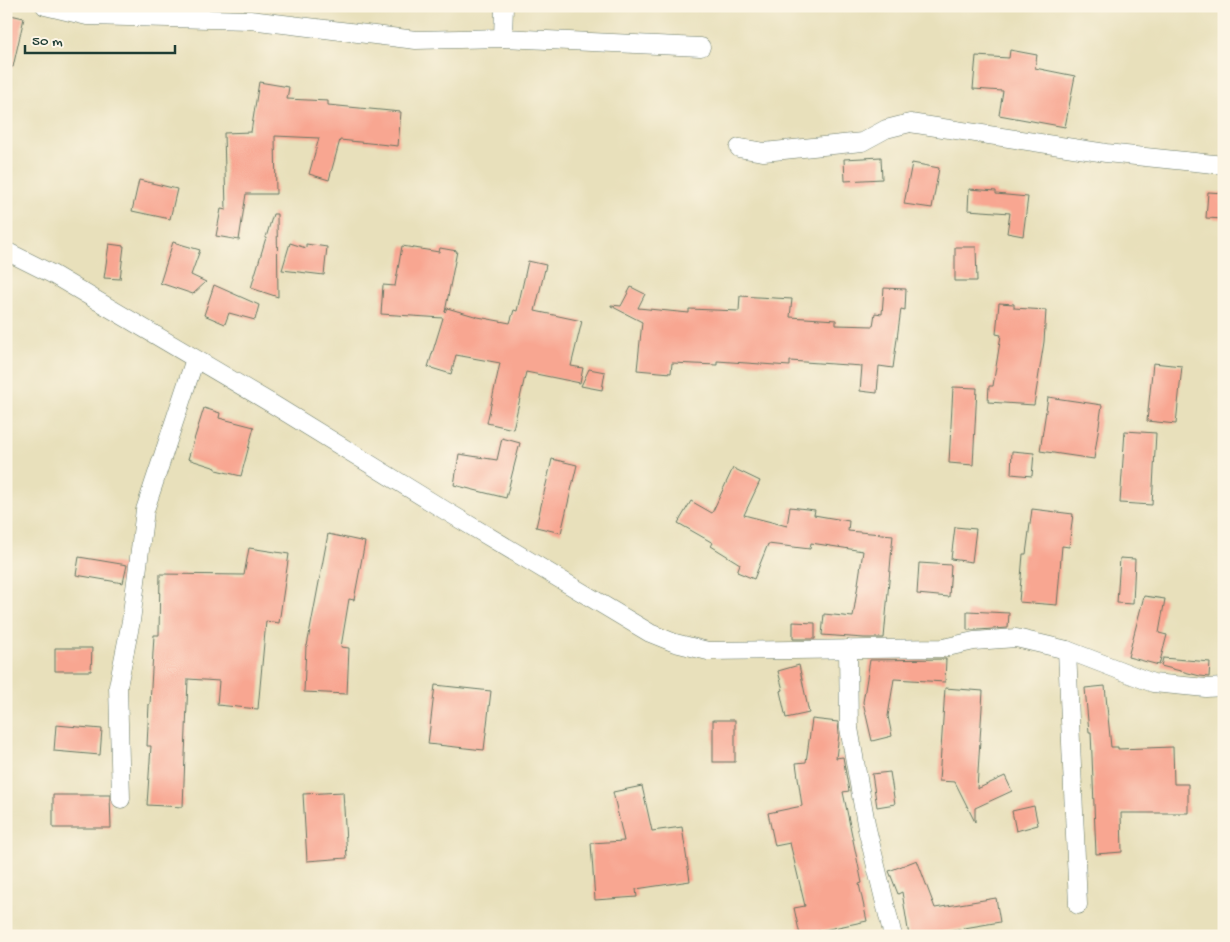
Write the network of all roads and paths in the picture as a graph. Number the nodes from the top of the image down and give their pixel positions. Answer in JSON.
{"nodes":[{"id":1,"x":45,"y":6,"type":"edge"},
{"id":2,"x":504,"y":6,"type":"edge"},
{"id":3,"x":503,"y":38,"type":"junction"},
{"id":4,"x":701,"y":47,"type":"dead end"},
{"id":5,"x":739,"y":148,"type":"dead end"},
{"id":6,"x":1224,"y":165,"type":"edge"},
{"id":7,"x":6,"y":251,"type":"edge"},
{"id":8,"x":195,"y":359,"type":"junction"},
{"id":9,"x":848,"y":650,"type":"junction"},
{"id":10,"x":1067,"y":650,"type":"junction"},
{"id":11,"x":1224,"y":687,"type":"edge"},
{"id":12,"x":121,"y":799,"type":"dead end"},
{"id":13,"x":1078,"y":905,"type":"dead end"},
{"id":14,"x":893,"y":936,"type":"edge"}],
"edges":[{"from":1,"to":3,"type":"street"},
{"from":2,"to":3,"type":"street"},
{"from":3,"to":4,"type":"street"},
{"from":5,"to":6,"type":"street"},
{"from":7,"to":8,"type":"street"},
{"from":8,"to":9,"type":"street"},
{"from":8,"to":12,"type":"street"},
{"from":9,"to":10,"type":"street"},
{"from":9,"to":14,"type":"street"},
{"from":10,"to":11,"type":"street"},
{"from":10,"to":13,"type":"street"}]}
